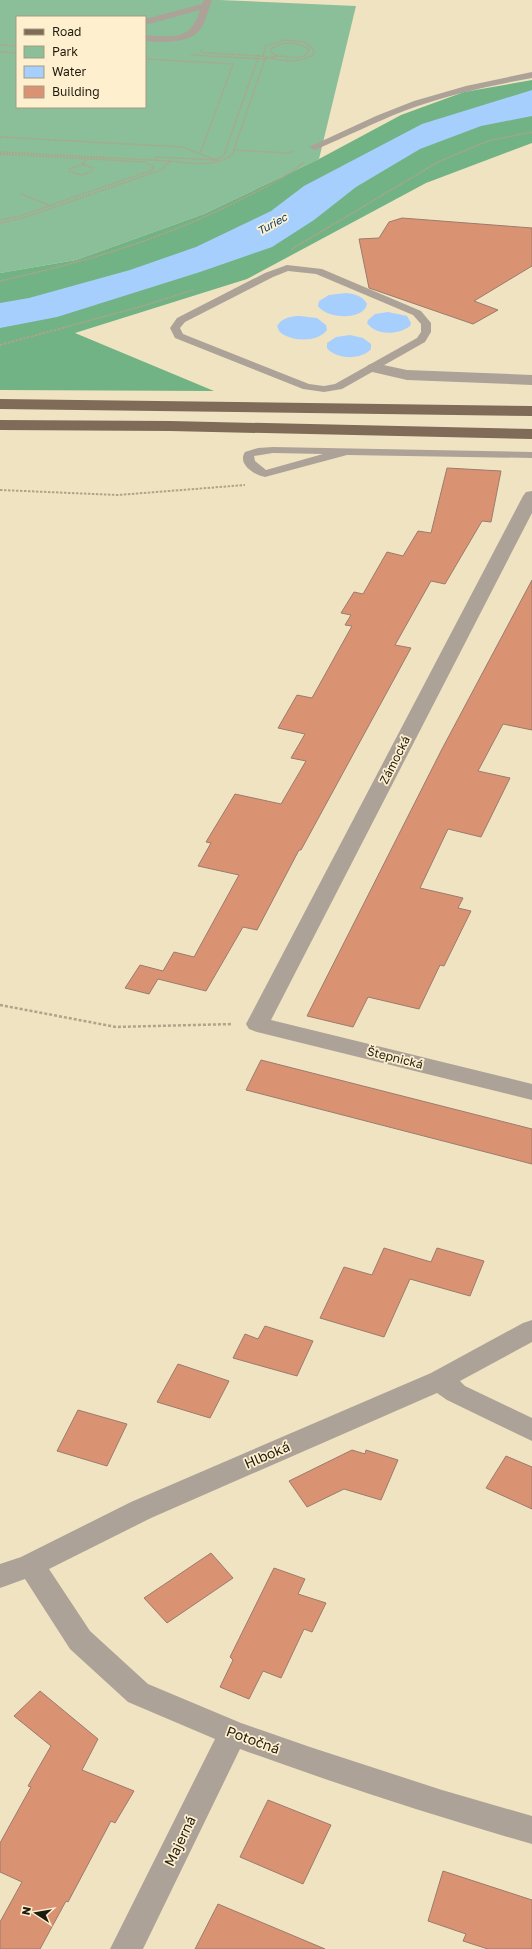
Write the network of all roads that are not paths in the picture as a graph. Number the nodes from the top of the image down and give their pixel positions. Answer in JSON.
{"nodes":[{"id":1,"x":206,"y":3,"type":"edge"},
{"id":2,"x":146,"y":22,"type":"edge"},
{"id":3,"x":146,"y":38,"type":"edge"},
{"id":4,"x":532,"y":75,"type":"edge"},
{"id":5,"x":314,"y":147,"type":"road end"},
{"id":6,"x":374,"y":368,"type":"junction"},
{"id":7,"x":532,"y":380,"type":"edge"},
{"id":8,"x":0,"y":404,"type":"edge"},
{"id":9,"x":532,"y":411,"type":"edge"},
{"id":10,"x":0,"y":425,"type":"edge"},
{"id":11,"x":532,"y":434,"type":"edge"},
{"id":12,"x":345,"y":452,"type":"junction"},
{"id":13,"x":532,"y":455,"type":"edge"},
{"id":14,"x":532,"y":496,"type":"edge"},
{"id":15,"x":257,"y":1024,"type":"joint"},
{"id":16,"x":532,"y":1092,"type":"edge"},
{"id":17,"x":532,"y":1330,"type":"edge"},
{"id":18,"x":440,"y":1380,"type":"junction"},
{"id":19,"x":532,"y":1430,"type":"edge"},
{"id":20,"x":31,"y":1565,"type":"junction"},
{"id":21,"x":0,"y":1576,"type":"edge"},
{"id":22,"x":233,"y":1733,"type":"junction"},
{"id":23,"x":532,"y":1830,"type":"edge"},
{"id":24,"x":126,"y":1949,"type":"edge"}],
"edges":[{"from":1,"to":2,"type":"lane"},
{"from":1,"to":3,"type":"lane"},
{"from":4,"to":5,"type":"lane"},
{"from":6,"to":6,"type":"lane"},
{"from":6,"to":7,"type":"street"},
{"from":8,"to":9,"type":"main road"},
{"from":10,"to":11,"type":"main road"},
{"from":12,"to":12,"type":"lane"},
{"from":12,"to":13,"type":"lane"},
{"from":14,"to":15,"type":"street","name":"Zámocká"},
{"from":15,"to":16,"type":"street","name":"Štepnická"},
{"from":17,"to":18,"type":"street","name":"Hlboká"},
{"from":18,"to":19,"type":"street"},
{"from":18,"to":20,"type":"street","name":"Hlboká"},
{"from":20,"to":21,"type":"street","name":"Hlboká"},
{"from":20,"to":22,"type":"street","name":"Potočná"},
{"from":22,"to":23,"type":"street","name":"Potočná"},
{"from":22,"to":24,"type":"street","name":"Majerná"}]}
